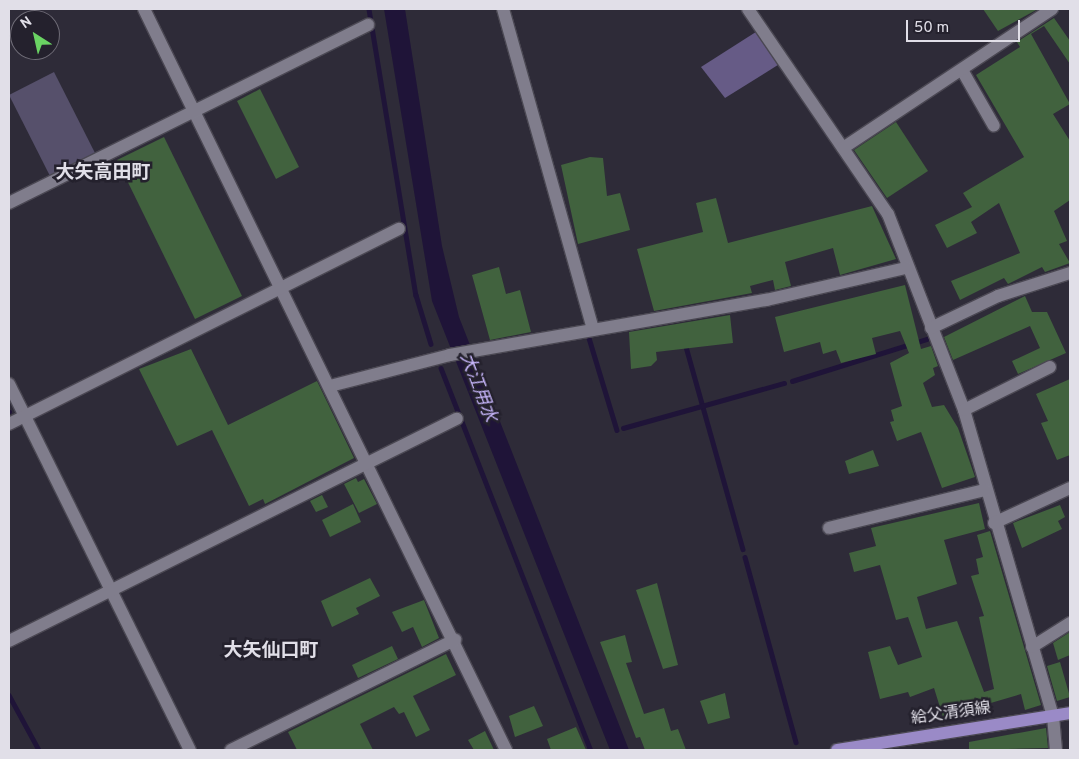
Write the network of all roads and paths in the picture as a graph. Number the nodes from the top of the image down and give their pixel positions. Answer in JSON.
{"nodes":[{"id":1,"x":144,"y":9,"type":"edge"},
{"id":2,"x":503,"y":9,"type":"edge"},
{"id":3,"x":748,"y":9,"type":"edge"},
{"id":4,"x":1052,"y":9,"type":"edge"},
{"id":5,"x":368,"y":25,"type":"dead end"},
{"id":6,"x":962,"y":70,"type":"junction"},
{"id":7,"x":194,"y":111,"type":"junction"},
{"id":8,"x":994,"y":126,"type":"dead end"},
{"id":9,"x":843,"y":148,"type":"junction"},
{"id":10,"x":9,"y":203,"type":"edge"},
{"id":11,"x":399,"y":229,"type":"dead end"},
{"id":12,"x":906,"y":268,"type":"junction"},
{"id":13,"x":1070,"y":273,"type":"edge"},
{"id":14,"x":282,"y":287,"type":"junction"},
{"id":15,"x":931,"y":328,"type":"junction"},
{"id":16,"x":592,"y":330,"type":"junction"},
{"id":17,"x":1050,"y":367,"type":"dead end"},
{"id":18,"x":9,"y":384,"type":"edge"},
{"id":19,"x":330,"y":386,"type":"junction"},
{"id":20,"x":964,"y":410,"type":"junction"},
{"id":21,"x":23,"y":413,"type":"junction"},
{"id":22,"x":457,"y":419,"type":"dead end"},
{"id":23,"x":9,"y":424,"type":"edge"},
{"id":24,"x":368,"y":463,"type":"junction"},
{"id":25,"x":1070,"y":488,"type":"edge"},
{"id":26,"x":985,"y":490,"type":"junction"},
{"id":27,"x":994,"y":523,"type":"junction"},
{"id":28,"x":829,"y":528,"type":"dead end"},
{"id":29,"x":111,"y":590,"type":"junction"},
{"id":30,"x":1070,"y":623,"type":"edge"},
{"id":31,"x":455,"y":640,"type":"junction"},
{"id":32,"x":9,"y":641,"type":"edge"},
{"id":33,"x":1032,"y":647,"type":"junction"},
{"id":34,"x":1070,"y":713,"type":"edge"},
{"id":35,"x":1053,"y":716,"type":"junction"},
{"id":36,"x":190,"y":750,"type":"edge"},
{"id":37,"x":231,"y":750,"type":"edge"},
{"id":38,"x":506,"y":750,"type":"edge"},
{"id":39,"x":837,"y":750,"type":"edge"},
{"id":40,"x":1056,"y":750,"type":"edge"}],
"edges":[{"from":1,"to":7,"type":"street"},
{"from":2,"to":16,"type":"street"},
{"from":3,"to":9,"type":"street"},
{"from":4,"to":6,"type":"street"},
{"from":5,"to":7,"type":"street"},
{"from":6,"to":8,"type":"street"},
{"from":6,"to":9,"type":"street"},
{"from":7,"to":10,"type":"street"},
{"from":7,"to":14,"type":"street"},
{"from":9,"to":12,"type":"street"},
{"from":11,"to":14,"type":"street"},
{"from":12,"to":15,"type":"street"},
{"from":12,"to":16,"type":"street"},
{"from":13,"to":15,"type":"street"},
{"from":14,"to":19,"type":"street"},
{"from":14,"to":21,"type":"street"},
{"from":15,"to":20,"type":"street"},
{"from":16,"to":19,"type":"street"},
{"from":17,"to":20,"type":"street"},
{"from":18,"to":21,"type":"street"},
{"from":19,"to":24,"type":"street"},
{"from":20,"to":26,"type":"street"},
{"from":21,"to":23,"type":"street"},
{"from":21,"to":29,"type":"street"},
{"from":22,"to":24,"type":"street"},
{"from":24,"to":29,"type":"street"},
{"from":24,"to":31,"type":"street"},
{"from":25,"to":27,"type":"street"},
{"from":26,"to":27,"type":"street"},
{"from":26,"to":28,"type":"street"},
{"from":27,"to":33,"type":"street"},
{"from":29,"to":32,"type":"street"},
{"from":29,"to":36,"type":"street"},
{"from":30,"to":33,"type":"street"},
{"from":31,"to":37,"type":"street"},
{"from":31,"to":38,"type":"street"},
{"from":33,"to":35,"type":"street"},
{"from":34,"to":35,"type":"main road","name":"給父清須線"},
{"from":35,"to":39,"type":"main road","name":"給父清須線"},
{"from":35,"to":40,"type":"street"}]}
